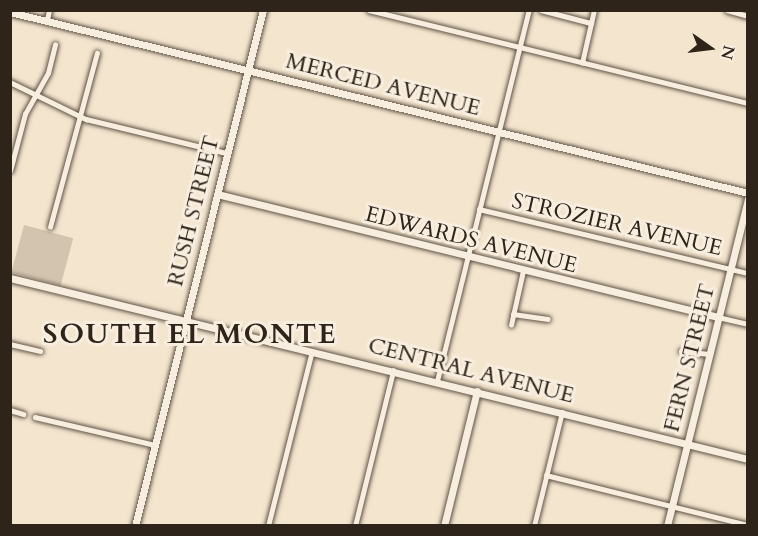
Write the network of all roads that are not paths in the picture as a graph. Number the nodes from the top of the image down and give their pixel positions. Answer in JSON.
{"nodes":[{"id":1,"x":49,"y":10,"type":"edge"},
{"id":2,"x":263,"y":10,"type":"edge"},
{"id":3,"x":369,"y":10,"type":"edge"},
{"id":4,"x":529,"y":10,"type":"edge"},
{"id":5,"x":541,"y":10,"type":"edge"},
{"id":6,"x":594,"y":10,"type":"edge"},
{"id":7,"x":727,"y":10,"type":"edge"},
{"id":8,"x":10,"y":12,"type":"edge"},
{"id":9,"x":747,"y":16,"type":"edge"},
{"id":10,"x":47,"y":21,"type":"junction"},
{"id":11,"x":591,"y":23,"type":"junction"},
{"id":12,"x":55,"y":45,"type":"dead end"},
{"id":13,"x":520,"y":48,"type":"junction"},
{"id":14,"x":97,"y":53,"type":"dead end"},
{"id":15,"x":582,"y":63,"type":"junction"},
{"id":16,"x":248,"y":70,"type":"junction"},
{"id":17,"x":10,"y":82,"type":"edge"},
{"id":18,"x":37,"y":92,"type":"junction"},
{"id":19,"x":747,"y":104,"type":"edge"},
{"id":20,"x":79,"y":116,"type":"junction"},
{"id":21,"x":499,"y":131,"type":"junction"},
{"id":22,"x":227,"y":153,"type":"junction"},
{"id":23,"x":10,"y":171,"type":"edge"},
{"id":24,"x":747,"y":193,"type":"edge"},
{"id":25,"x":217,"y":194,"type":"junction"},
{"id":26,"x":747,"y":199,"type":"edge"},
{"id":27,"x":480,"y":209,"type":"junction"},
{"id":28,"x":50,"y":227,"type":"dead end"},
{"id":29,"x":467,"y":257,"type":"junction"},
{"id":30,"x":730,"y":269,"type":"junction"},
{"id":31,"x":523,"y":271,"type":"junction"},
{"id":32,"x":747,"y":273,"type":"edge"},
{"id":33,"x":10,"y":278,"type":"edge"},
{"id":34,"x":513,"y":314,"type":"junction"},
{"id":35,"x":718,"y":317,"type":"junction"},
{"id":36,"x":548,"y":319,"type":"dead end"},
{"id":37,"x":186,"y":320,"type":"junction"},
{"id":38,"x":747,"y":324,"type":"edge"},
{"id":39,"x":511,"y":325,"type":"dead end"},
{"id":40,"x":10,"y":344,"type":"edge"},
{"id":41,"x":40,"y":351,"type":"dead end"},
{"id":42,"x":312,"y":351,"type":"junction"},
{"id":43,"x":681,"y":351,"type":"dead end"},
{"id":44,"x":709,"y":354,"type":"junction"},
{"id":45,"x":393,"y":371,"type":"junction"},
{"id":46,"x":437,"y":381,"type":"junction"},
{"id":47,"x":477,"y":392,"type":"junction"},
{"id":48,"x":10,"y":410,"type":"edge"},
{"id":49,"x":562,"y":412,"type":"junction"},
{"id":50,"x":23,"y":414,"type":"dead end"},
{"id":51,"x":36,"y":417,"type":"dead end"},
{"id":52,"x":687,"y":444,"type":"junction"},
{"id":53,"x":155,"y":445,"type":"junction"},
{"id":54,"x":747,"y":459,"type":"edge"},
{"id":55,"x":546,"y":475,"type":"junction"},
{"id":56,"x":672,"y":506,"type":"junction"},
{"id":57,"x":135,"y":525,"type":"edge"},
{"id":58,"x":268,"y":525,"type":"edge"},
{"id":59,"x":355,"y":525,"type":"edge"},
{"id":60,"x":444,"y":525,"type":"edge"},
{"id":61,"x":534,"y":525,"type":"edge"},
{"id":62,"x":667,"y":525,"type":"edge"},
{"id":63,"x":747,"y":525,"type":"edge"}],
"edges":[{"from":1,"to":10,"type":"street"},
{"from":2,"to":16,"type":"street","name":"RUSH STREET"},
{"from":3,"to":13,"type":"street"},
{"from":4,"to":13,"type":"street"},
{"from":5,"to":11,"type":"street"},
{"from":6,"to":11,"type":"street"},
{"from":7,"to":9,"type":"street"},
{"from":8,"to":10,"type":"street","name":"MERCED AVENUE"},
{"from":10,"to":16,"type":"street","name":"MERCED AVENUE"},
{"from":11,"to":15,"type":"street"},
{"from":12,"to":18,"type":"street"},
{"from":13,"to":15,"type":"street"},
{"from":13,"to":21,"type":"street"},
{"from":14,"to":20,"type":"street"},
{"from":15,"to":19,"type":"street"},
{"from":16,"to":21,"type":"street","name":"MERCED AVENUE"},
{"from":16,"to":22,"type":"street","name":"RUSH STREET"},
{"from":17,"to":18,"type":"street"},
{"from":18,"to":20,"type":"street"},
{"from":18,"to":23,"type":"street"},
{"from":20,"to":22,"type":"street"},
{"from":20,"to":28,"type":"street"},
{"from":21,"to":24,"type":"street","name":"MERCED AVENUE"},
{"from":21,"to":27,"type":"street"},
{"from":22,"to":25,"type":"street","name":"RUSH STREET"},
{"from":25,"to":29,"type":"street","name":"EDWARDS AVENUE"},
{"from":25,"to":37,"type":"street","name":"RUSH STREET"},
{"from":26,"to":30,"type":"street","name":"FERN STREET"},
{"from":27,"to":29,"type":"street"},
{"from":27,"to":30,"type":"street","name":"STROZIER AVENUE"},
{"from":29,"to":31,"type":"street","name":"EDWARDS AVENUE"},
{"from":29,"to":46,"type":"street"},
{"from":30,"to":32,"type":"street","name":"STROZIER AVENUE"},
{"from":30,"to":35,"type":"street","name":"FERN STREET"},
{"from":31,"to":34,"type":"street"},
{"from":31,"to":35,"type":"street","name":"EDWARDS AVENUE"},
{"from":33,"to":37,"type":"street","name":"CENTRAL AVENUE"},
{"from":34,"to":36,"type":"street"},
{"from":34,"to":39,"type":"street"},
{"from":35,"to":38,"type":"street"},
{"from":35,"to":44,"type":"street","name":"FERN STREET"},
{"from":37,"to":42,"type":"street","name":"CENTRAL AVENUE"},
{"from":37,"to":53,"type":"street","name":"RUSH STREET"},
{"from":40,"to":41,"type":"street"},
{"from":42,"to":45,"type":"street","name":"CENTRAL AVENUE"},
{"from":42,"to":58,"type":"street"},
{"from":43,"to":44,"type":"street"},
{"from":44,"to":52,"type":"street","name":"FERN STREET"},
{"from":45,"to":46,"type":"street","name":"CENTRAL AVENUE"},
{"from":45,"to":59,"type":"street"},
{"from":46,"to":47,"type":"street","name":"CENTRAL AVENUE"},
{"from":47,"to":49,"type":"street","name":"CENTRAL AVENUE"},
{"from":47,"to":60,"type":"street"},
{"from":48,"to":50,"type":"street"},
{"from":49,"to":52,"type":"street","name":"CENTRAL AVENUE"},
{"from":49,"to":55,"type":"street"},
{"from":51,"to":53,"type":"street"},
{"from":52,"to":54,"type":"street","name":"CENTRAL AVENUE"},
{"from":52,"to":56,"type":"street","name":"FERN STREET"},
{"from":53,"to":57,"type":"street","name":"RUSH STREET"},
{"from":55,"to":56,"type":"street"},
{"from":55,"to":61,"type":"street"},
{"from":56,"to":62,"type":"street","name":"FERN STREET"},
{"from":56,"to":63,"type":"street"}]}
